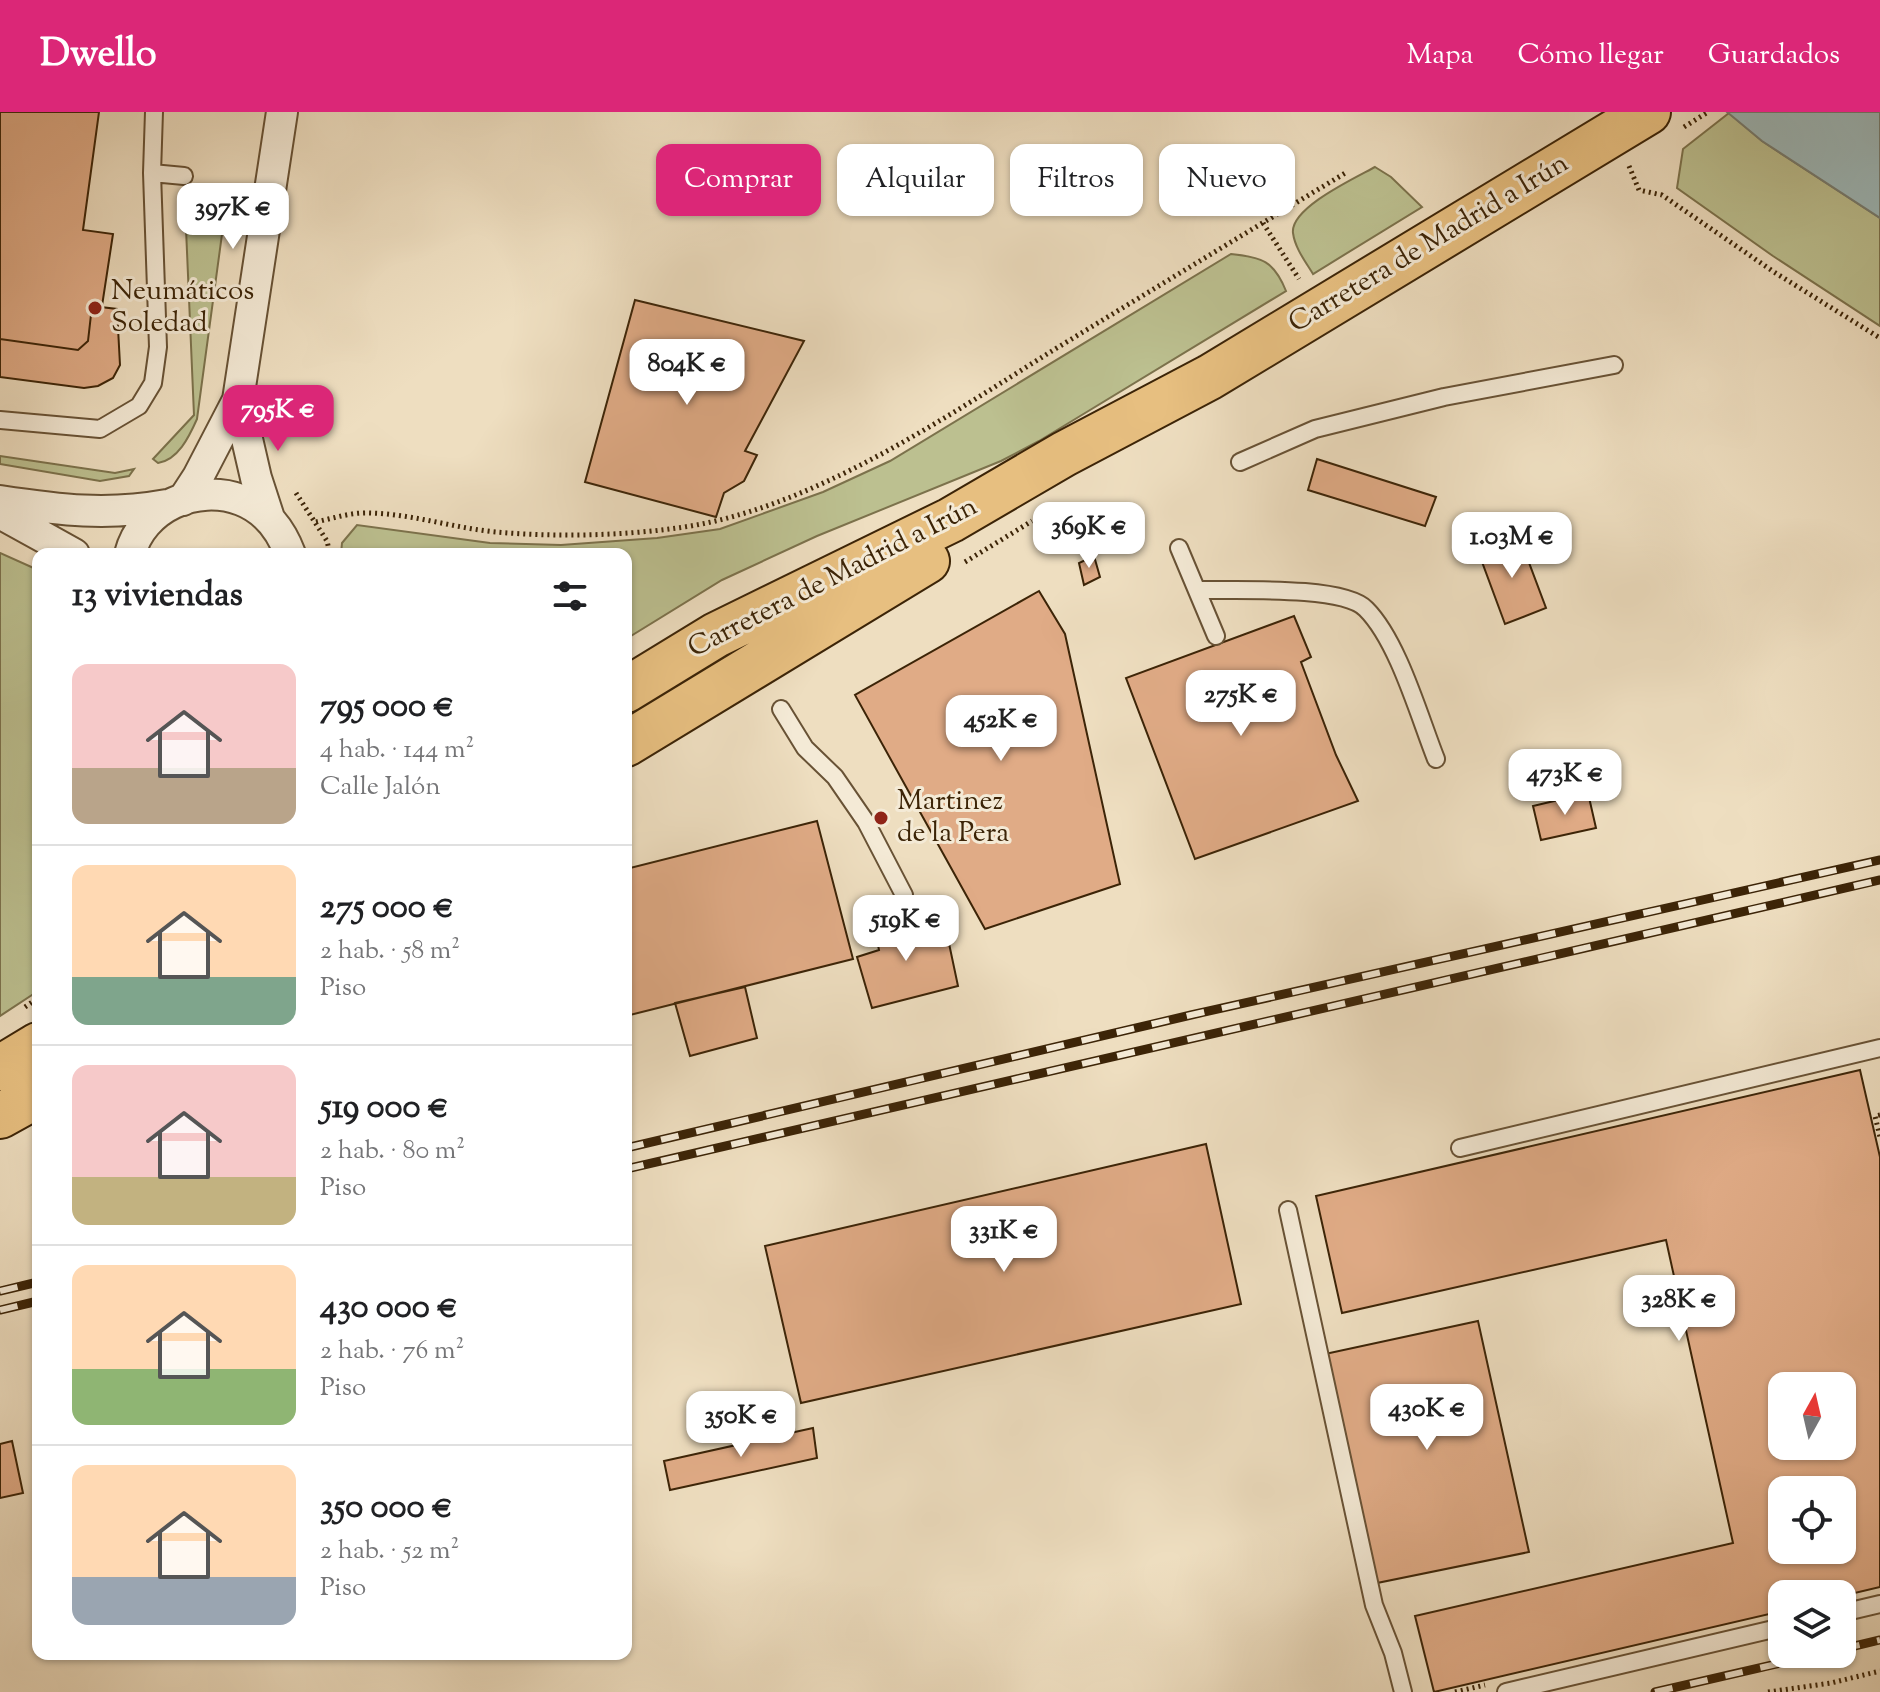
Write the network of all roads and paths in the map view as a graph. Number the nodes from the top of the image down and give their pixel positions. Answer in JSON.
{"nodes":[{"id":1,"x":154,"y":112,"type":"edge"},
{"id":2,"x":282,"y":112,"type":"edge"},
{"id":3,"x":1708,"y":112,"type":"edge"},
{"id":4,"x":1650,"y":123,"type":"edge"},
{"id":5,"x":1347,"y":172,"type":"dead end"},
{"id":6,"x":152,"y":173,"type":"junction"},
{"id":7,"x":184,"y":176,"type":"dead end"},
{"id":8,"x":1263,"y":223,"type":"junction"},
{"id":9,"x":1304,"y":287,"type":"dead end"},
{"id":10,"x":1880,"y":338,"type":"edge"},
{"id":11,"x":1614,"y":365,"type":"dead end"},
{"id":12,"x":1210,"y":377,"type":"junction"},
{"id":13,"x":238,"y":400,"type":"junction"},
{"id":14,"x":0,"y":420,"type":"edge"},
{"id":15,"x":1240,"y":462,"type":"dead end"},
{"id":16,"x":0,"y":501,"type":"edge"},
{"id":17,"x":175,"y":502,"type":"junction"},
{"id":18,"x":0,"y":513,"type":"edge"},
{"id":19,"x":269,"y":518,"type":"junction"},
{"id":20,"x":316,"y":522,"type":"dead end"},
{"id":21,"x":63,"y":548,"type":"edge"},
{"id":22,"x":133,"y":548,"type":"edge"},
{"id":23,"x":288,"y":548,"type":"edge"},
{"id":24,"x":1179,"y":548,"type":"dead end"},
{"id":25,"x":868,"y":563,"type":"junction"},
{"id":26,"x":1197,"y":590,"type":"junction"},
{"id":27,"x":1216,"y":636,"type":"dead end"},
{"id":28,"x":632,"y":666,"type":"edge"},
{"id":29,"x":745,"y":674,"type":"junction"},
{"id":30,"x":632,"y":686,"type":"edge"},
{"id":31,"x":781,"y":709,"type":"dead end"},
{"id":32,"x":632,"y":719,"type":"edge"},
{"id":33,"x":632,"y":740,"type":"edge"},
{"id":34,"x":1436,"y":759,"type":"dead end"},
{"id":35,"x":904,"y":895,"type":"dead end"},
{"id":36,"x":32,"y":1027,"type":"edge"},
{"id":37,"x":1880,"y":1048,"type":"edge"},
{"id":38,"x":0,"y":1049,"type":"edge"},
{"id":39,"x":32,"y":1049,"type":"edge"},
{"id":40,"x":0,"y":1068,"type":"edge"},
{"id":41,"x":32,"y":1098,"type":"edge"},
{"id":42,"x":1880,"y":1115,"type":"edge"},
{"id":43,"x":0,"y":1116,"type":"edge"},
{"id":44,"x":1880,"y":1137,"type":"edge"},
{"id":45,"x":1460,"y":1148,"type":"dead end"},
{"id":46,"x":1288,"y":1210,"type":"dead end"},
{"id":47,"x":1880,"y":1604,"type":"edge"},
{"id":48,"x":1856,"y":1610,"type":"edge"},
{"id":49,"x":1768,"y":1630,"type":"edge"},
{"id":50,"x":1880,"y":1671,"type":"edge"},
{"id":51,"x":1403,"y":1692,"type":"edge"},
{"id":52,"x":1506,"y":1692,"type":"edge"},
{"id":53,"x":1768,"y":1692,"type":"edge"}],
"edges":[{"from":1,"to":6,"type":"lane"},
{"from":2,"to":13,"type":"street"},
{"from":3,"to":4,"type":"path"},
{"from":4,"to":10,"type":"path"},
{"from":4,"to":12,"type":"highway","name":"Carretera de Madrid a Irún"},
{"from":5,"to":8,"type":"path"},
{"from":6,"to":7,"type":"lane"},
{"from":6,"to":14,"type":"lane"},
{"from":8,"to":9,"type":"path"},
{"from":8,"to":20,"type":"path"},
{"from":11,"to":15,"type":"lane"},
{"from":12,"to":25,"type":"highway","name":"Carretera de Madrid a Irún"},
{"from":12,"to":29,"type":"highway","name":"Carretera de Madrid a Irún"},
{"from":13,"to":17,"type":"street"},
{"from":13,"to":19,"type":"street"},
{"from":16,"to":17,"type":"street"},
{"from":17,"to":19,"type":"street"},
{"from":17,"to":22,"type":"street"},
{"from":18,"to":21,"type":"street"},
{"from":19,"to":23,"type":"street"},
{"from":24,"to":26,"type":"lane"},
{"from":25,"to":28,"type":"street"},
{"from":25,"to":30,"type":"highway","name":"Carretera de Madrid a Irún"},
{"from":26,"to":27,"type":"lane"},
{"from":26,"to":34,"type":"lane"},
{"from":29,"to":32,"type":"street","name":"Carretera de Madrid a Irún"},
{"from":29,"to":33,"type":"highway","name":"Carretera de Madrid a Irún"},
{"from":31,"to":35,"type":"lane"},
{"from":36,"to":38,"type":"street"},
{"from":37,"to":45,"type":"lane"},
{"from":39,"to":40,"type":"highway"},
{"from":41,"to":43,"type":"highway"},
{"from":42,"to":44,"type":"path"},
{"from":46,"to":51,"type":"lane"},
{"from":47,"to":48,"type":"lane"},
{"from":49,"to":52,"type":"lane"},
{"from":50,"to":53,"type":"path"}]}
